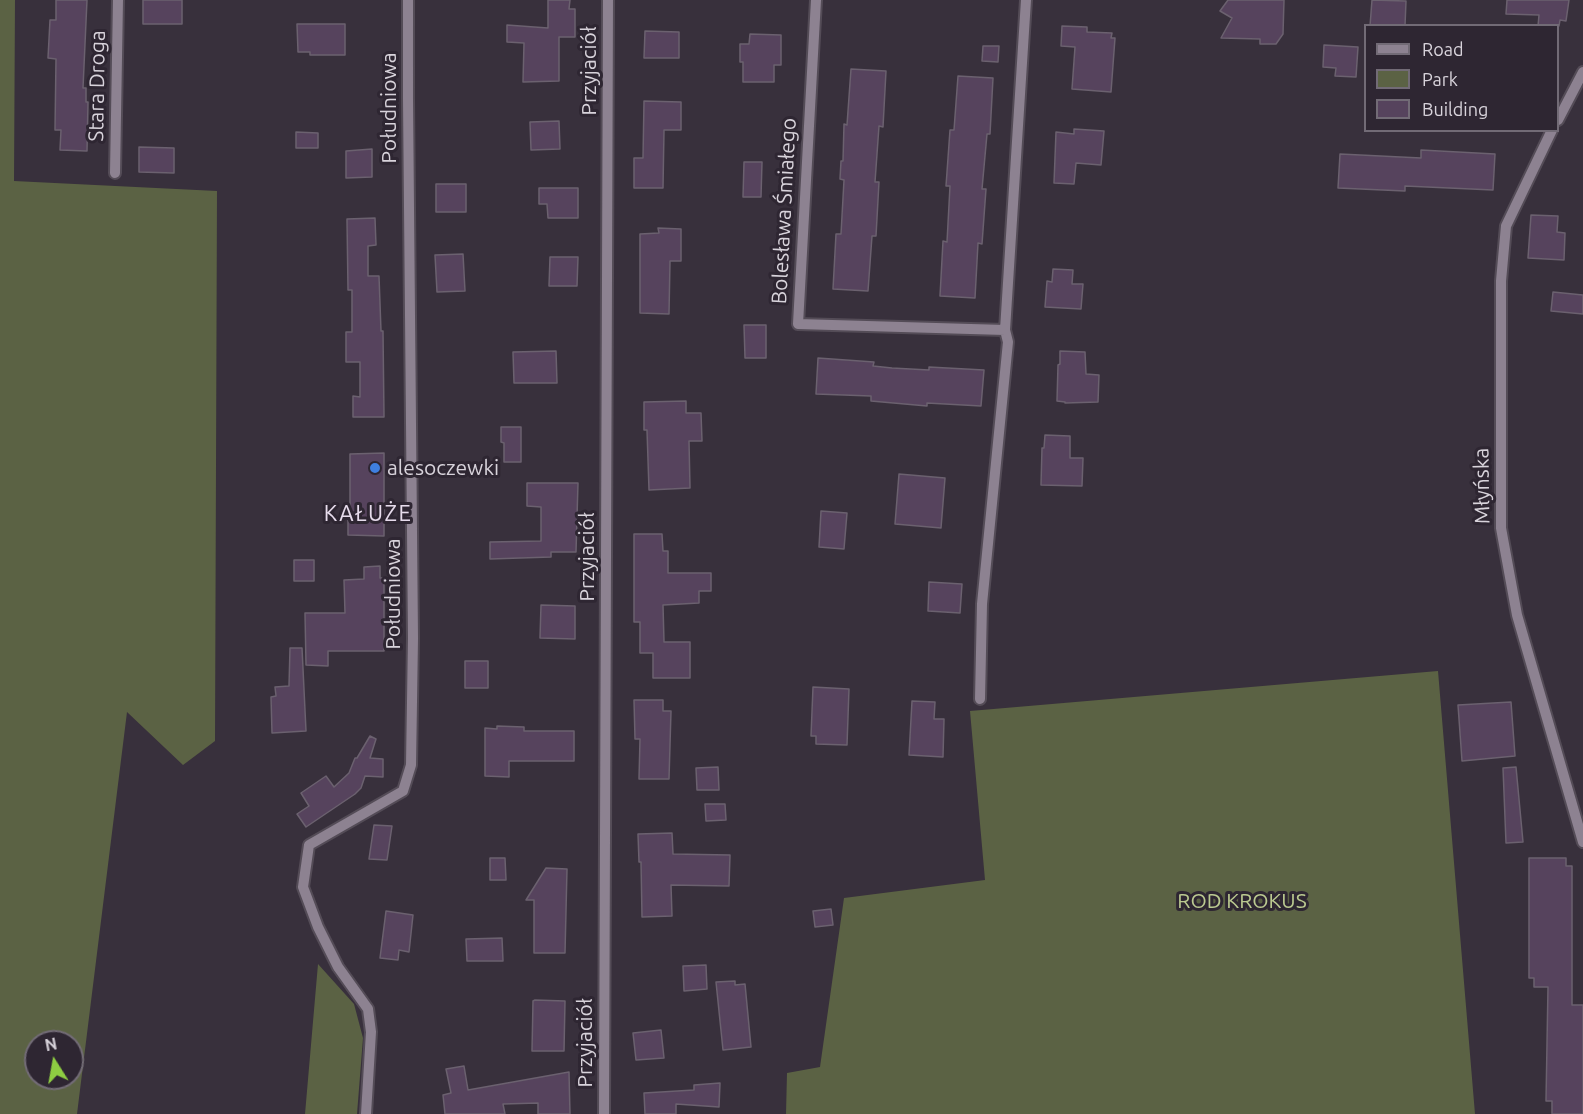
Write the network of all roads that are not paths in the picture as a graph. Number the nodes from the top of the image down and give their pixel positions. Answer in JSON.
{"nodes":[{"id":1,"x":118,"y":0,"type":"edge"},
{"id":2,"x":408,"y":0,"type":"edge"},
{"id":3,"x":608,"y":0,"type":"edge"},
{"id":4,"x":816,"y":0,"type":"edge"},
{"id":5,"x":1026,"y":0,"type":"edge"},
{"id":6,"x":1583,"y":72,"type":"edge"},
{"id":7,"x":1559,"y":116,"type":"edge"},
{"id":8,"x":1551,"y":132,"type":"edge"},
{"id":9,"x":115,"y":173,"type":"dead end"},
{"id":10,"x":1005,"y":330,"type":"junction"},
{"id":11,"x":980,"y":699,"type":"dead end"},
{"id":12,"x":1583,"y":842,"type":"edge"},
{"id":13,"x":366,"y":1114,"type":"edge"},
{"id":14,"x":604,"y":1114,"type":"edge"}],
"edges":[{"from":1,"to":9,"type":"street","name":"Stara Droga"},
{"from":2,"to":13,"type":"street","name":"Południowa"},
{"from":3,"to":14,"type":"street","name":"Przyjaciół"},
{"from":4,"to":10,"type":"street","name":"Bolesława Śmiałego"},
{"from":5,"to":10,"type":"street"},
{"from":6,"to":7,"type":"street"},
{"from":8,"to":12,"type":"street","name":"Młyńska"},
{"from":10,"to":11,"type":"street"}]}
